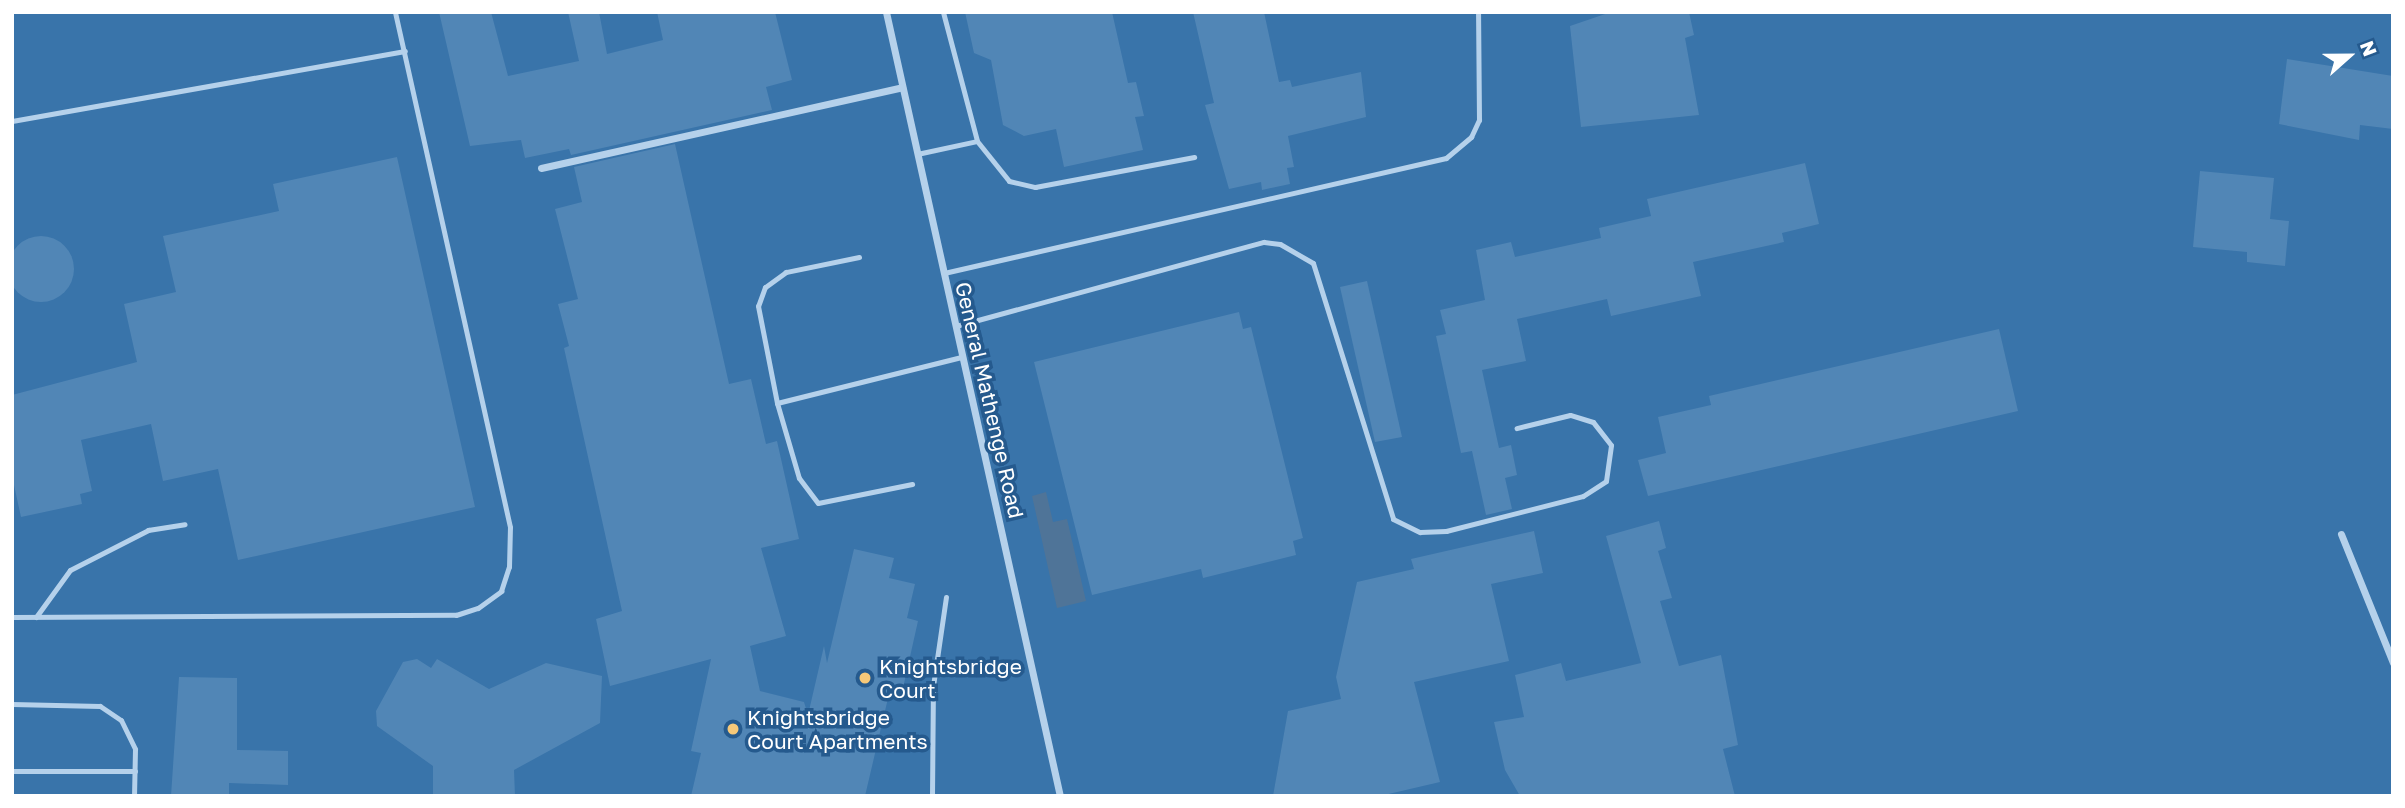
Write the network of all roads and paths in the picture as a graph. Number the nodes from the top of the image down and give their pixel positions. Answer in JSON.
{"nodes":[{"id":1,"x":395,"y":12,"type":"edge"},
{"id":2,"x":886,"y":12,"type":"edge"},
{"id":3,"x":943,"y":12,"type":"edge"},
{"id":4,"x":1478,"y":12,"type":"edge"},
{"id":5,"x":405,"y":51,"type":"junction"},
{"id":6,"x":902,"y":87,"type":"junction"},
{"id":7,"x":12,"y":121,"type":"edge"},
{"id":8,"x":976,"y":141,"type":"junction"},
{"id":9,"x":917,"y":154,"type":"junction"},
{"id":10,"x":1194,"y":158,"type":"dead end"},
{"id":11,"x":541,"y":167,"type":"dead end"},
{"id":12,"x":859,"y":257,"type":"dead end"},
{"id":13,"x":944,"y":273,"type":"junction"},
{"id":14,"x":956,"y":326,"type":"junction"},
{"id":15,"x":962,"y":357,"type":"junction"},
{"id":16,"x":777,"y":403,"type":"junction"},
{"id":17,"x":1517,"y":428,"type":"dead end"},
{"id":18,"x":912,"y":485,"type":"dead end"},
{"id":19,"x":185,"y":524,"type":"dead end"},
{"id":20,"x":2341,"y":534,"type":"dead end"},
{"id":21,"x":946,"y":597,"type":"dead end"},
{"id":22,"x":12,"y":617,"type":"edge"},
{"id":23,"x":36,"y":617,"type":"junction"},
{"id":24,"x":2393,"y":663,"type":"edge"},
{"id":25,"x":12,"y":704,"type":"edge"},
{"id":26,"x":135,"y":771,"type":"junction"},
{"id":27,"x":12,"y":772,"type":"edge"},
{"id":28,"x":134,"y":796,"type":"edge"},
{"id":29,"x":932,"y":796,"type":"edge"},
{"id":30,"x":1060,"y":796,"type":"edge"}],
"edges":[{"from":1,"to":5,"type":"lane"},
{"from":2,"to":6,"type":"street","name":"General Mathenge Road"},
{"from":3,"to":8,"type":"lane"},
{"from":4,"to":13,"type":"lane"},
{"from":5,"to":7,"type":"lane"},
{"from":5,"to":23,"type":"lane"},
{"from":6,"to":9,"type":"street","name":"General Mathenge Road"},
{"from":6,"to":11,"type":"street"},
{"from":8,"to":9,"type":"lane"},
{"from":8,"to":10,"type":"lane"},
{"from":9,"to":13,"type":"street","name":"General Mathenge Road"},
{"from":12,"to":16,"type":"lane"},
{"from":13,"to":14,"type":"street","name":"General Mathenge Road"},
{"from":14,"to":15,"type":"street","name":"General Mathenge Road"},
{"from":14,"to":17,"type":"lane"},
{"from":15,"to":16,"type":"lane"},
{"from":15,"to":30,"type":"street","name":"General Mathenge Road"},
{"from":16,"to":18,"type":"lane"},
{"from":19,"to":23,"type":"lane"},
{"from":20,"to":24,"type":"street"},
{"from":21,"to":29,"type":"lane"},
{"from":22,"to":23,"type":"lane"},
{"from":25,"to":26,"type":"lane"},
{"from":26,"to":27,"type":"lane"},
{"from":26,"to":28,"type":"lane"}]}
